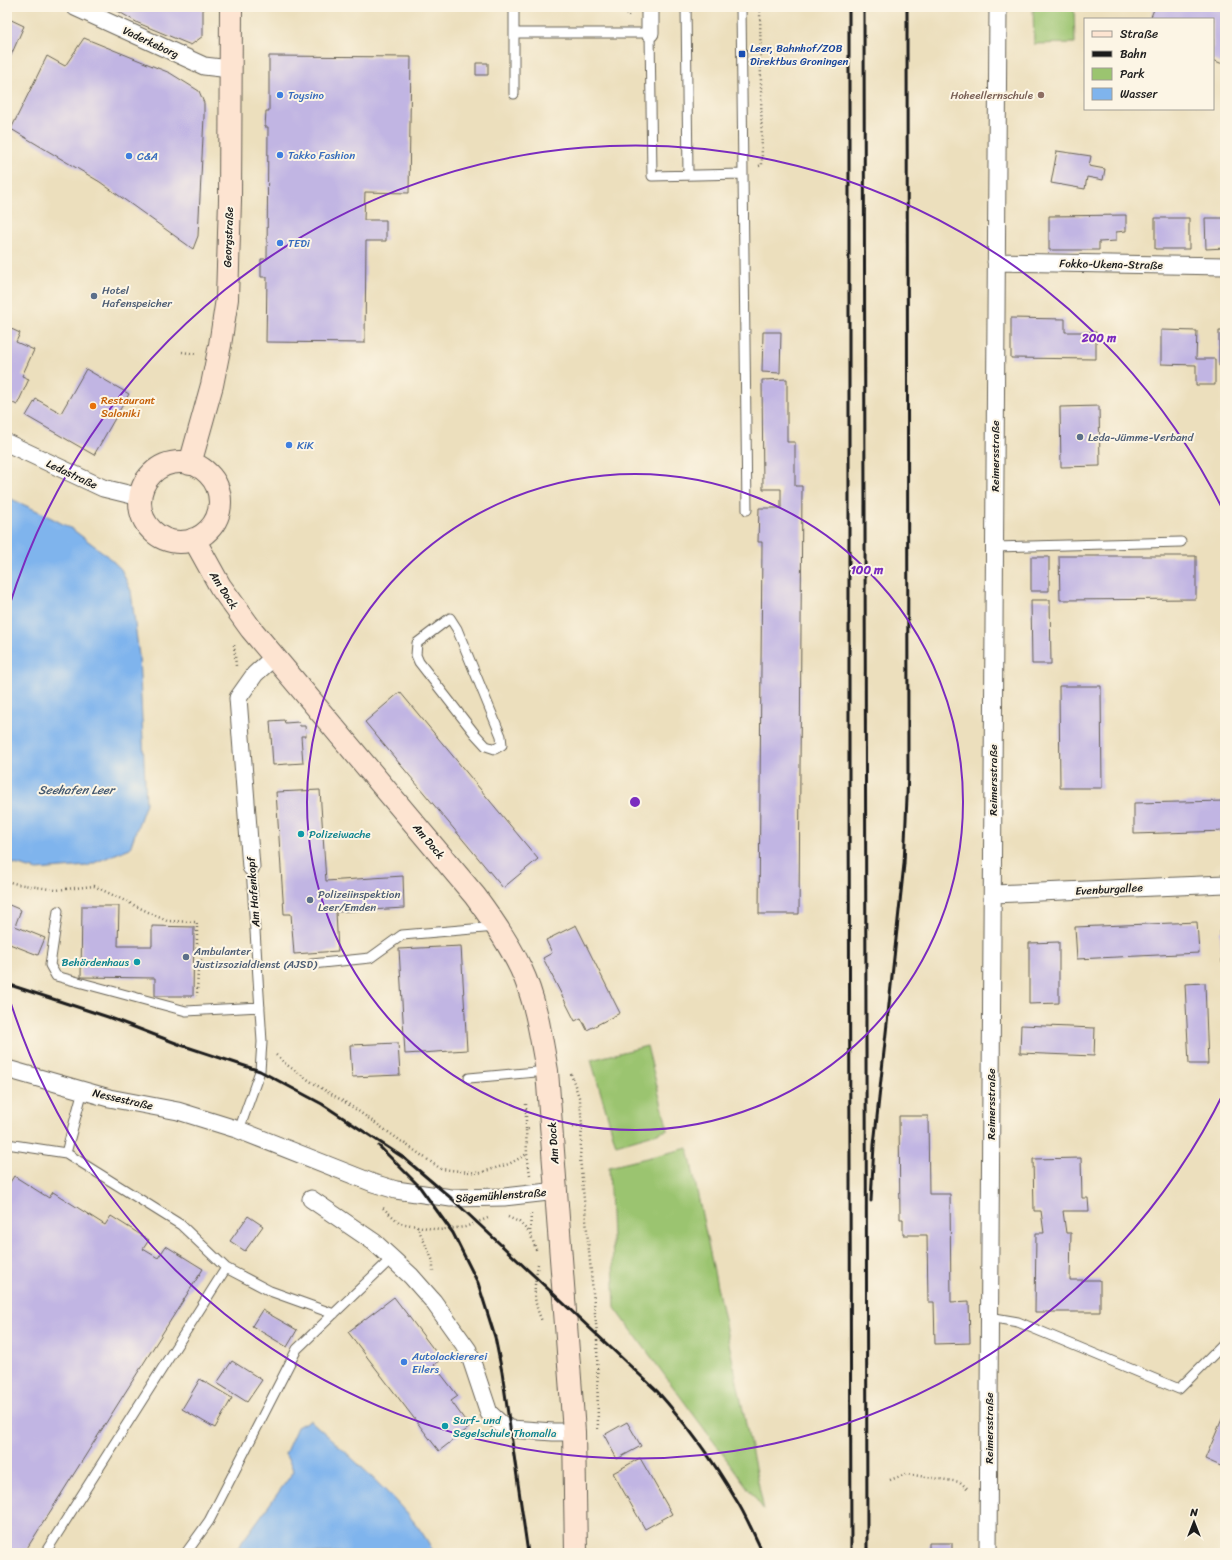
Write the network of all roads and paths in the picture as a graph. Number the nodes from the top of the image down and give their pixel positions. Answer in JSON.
{"nodes":[{"id":1,"x":74,"y":7,"type":"edge"},
{"id":2,"x":231,"y":7,"type":"edge"},
{"id":3,"x":514,"y":7,"type":"edge"},
{"id":4,"x":650,"y":7,"type":"edge"},
{"id":5,"x":686,"y":7,"type":"edge"},
{"id":6,"x":741,"y":7,"type":"edge"},
{"id":7,"x":760,"y":7,"type":"edge"},
{"id":8,"x":998,"y":7,"type":"edge"},
{"id":9,"x":514,"y":33,"type":"junction"},
{"id":10,"x":650,"y":33,"type":"junction"},
{"id":11,"x":230,"y":69,"type":"junction"},
{"id":12,"x":514,"y":94,"type":"dead end"},
{"id":13,"x":743,"y":174,"type":"junction"},
{"id":14,"x":688,"y":175,"type":"junction"},
{"id":15,"x":996,"y":262,"type":"junction"},
{"id":16,"x":1225,"y":266,"type":"edge"},
{"id":17,"x":7,"y":443,"type":"edge"},
{"id":18,"x":190,"y":464,"type":"junction"},
{"id":19,"x":140,"y":497,"type":"junction"},
{"id":20,"x":747,"y":510,"type":"dead end"},
{"id":21,"x":194,"y":539,"type":"junction"},
{"id":22,"x":1181,"y":542,"type":"dead end"},
{"id":23,"x":995,"y":546,"type":"junction"},
{"id":24,"x":450,"y":618,"type":"joint"},
{"id":25,"x":234,"y":638,"type":"dead end"},
{"id":26,"x":274,"y":656,"type":"junction"},
{"id":27,"x":238,"y":698,"type":"junction"},
{"id":28,"x":251,"y":866,"type":"joint"},
{"id":29,"x":7,"y":881,"type":"edge"},
{"id":30,"x":1225,"y":884,"type":"edge"},
{"id":31,"x":992,"y":894,"type":"junction"},
{"id":32,"x":58,"y":911,"type":"dead end"},
{"id":33,"x":498,"y":927,"type":"junction"},
{"id":34,"x":312,"y":964,"type":"dead end"},
{"id":35,"x":260,"y":1007,"type":"junction"},
{"id":36,"x":197,"y":1011,"type":"junction"},
{"id":37,"x":262,"y":1042,"type":"junction"},
{"id":38,"x":7,"y":1069,"type":"edge"},
{"id":39,"x":547,"y":1070,"type":"junction"},
{"id":40,"x":468,"y":1078,"type":"dead end"},
{"id":41,"x":83,"y":1090,"type":"junction"},
{"id":42,"x":552,"y":1128,"type":"junction"},
{"id":43,"x":239,"y":1130,"type":"junction"},
{"id":44,"x":7,"y":1144,"type":"edge"},
{"id":45,"x":66,"y":1153,"type":"junction"},
{"id":46,"x":526,"y":1154,"type":"dead end"},
{"id":47,"x":374,"y":1183,"type":"junction"},
{"id":48,"x":557,"y":1191,"type":"junction"},
{"id":49,"x":311,"y":1199,"type":"dead end"},
{"id":50,"x":504,"y":1215,"type":"dead end"},
{"id":51,"x":491,"y":1217,"type":"dead end"},
{"id":52,"x":417,"y":1226,"type":"junction"},
{"id":53,"x":530,"y":1233,"type":"dead end"},
{"id":54,"x":392,"y":1258,"type":"junction"},
{"id":55,"x":226,"y":1268,"type":"junction"},
{"id":56,"x":433,"y":1301,"type":"junction"},
{"id":57,"x":334,"y":1314,"type":"junction"},
{"id":58,"x":990,"y":1317,"type":"junction"},
{"id":59,"x":1225,"y":1343,"type":"edge"},
{"id":60,"x":574,"y":1432,"type":"junction"},
{"id":61,"x":598,"y":1436,"type":"dead end"},
{"id":62,"x":890,"y":1480,"type":"dead end"},
{"id":63,"x":970,"y":1492,"type":"dead end"},
{"id":64,"x":751,"y":1550,"type":"dead end"},
{"id":65,"x":45,"y":1553,"type":"edge"},
{"id":66,"x":186,"y":1553,"type":"edge"},
{"id":67,"x":576,"y":1553,"type":"edge"},
{"id":68,"x":745,"y":1553,"type":"edge"},
{"id":69,"x":988,"y":1553,"type":"edge"}],
"edges":[{"from":1,"to":11,"type":"street","name":"Vaderkeborg"},
{"from":2,"to":11,"type":"main road","name":"Georgstraße"},
{"from":3,"to":9,"type":"lane"},
{"from":4,"to":10,"type":"street"},
{"from":5,"to":14,"type":"lane"},
{"from":6,"to":13,"type":"lane"},
{"from":7,"to":13,"type":"path"},
{"from":8,"to":15,"type":"street","name":"Reimersstraße"},
{"from":9,"to":10,"type":"lane"},
{"from":9,"to":12,"type":"lane"},
{"from":10,"to":14,"type":"lane"},
{"from":11,"to":18,"type":"main road","name":"Georgstraße"},
{"from":13,"to":14,"type":"lane"},
{"from":13,"to":20,"type":"lane"},
{"from":15,"to":16,"type":"street","name":"Fokko-Ukena-Straße"},
{"from":15,"to":23,"type":"street","name":"Reimersstraße"},
{"from":17,"to":19,"type":"street","name":"Ledastraße"},
{"from":18,"to":19,"type":"main road"},
{"from":18,"to":21,"type":"main road"},
{"from":19,"to":21,"type":"main road"},
{"from":21,"to":26,"type":"main road","name":"Am Dock"},
{"from":22,"to":23,"type":"lane"},
{"from":23,"to":31,"type":"street","name":"Reimersstraße"},
{"from":24,"to":24,"type":"lane"},
{"from":25,"to":27,"type":"path"},
{"from":26,"to":27,"type":"street"},
{"from":26,"to":33,"type":"main road","name":"Am Dock"},
{"from":27,"to":28,"type":"street","name":"Am Hafenkopf"},
{"from":28,"to":35,"type":"lane","name":"Am Hafenkopf"},
{"from":29,"to":36,"type":"path"},
{"from":30,"to":31,"type":"street","name":"Evenburgallee"},
{"from":31,"to":58,"type":"street","name":"Reimersstraße"},
{"from":32,"to":36,"type":"lane"},
{"from":33,"to":34,"type":"lane"},
{"from":33,"to":39,"type":"main road","name":"Am Dock"},
{"from":35,"to":36,"type":"lane"},
{"from":35,"to":37,"type":"lane","name":"Am Hafenkopf"},
{"from":37,"to":43,"type":"lane","name":"Am Hafenkopf"},
{"from":37,"to":46,"type":"path"},
{"from":38,"to":41,"type":"street","name":"Nessestraße"},
{"from":39,"to":40,"type":"lane"},
{"from":39,"to":42,"type":"main road","name":"Am Dock"},
{"from":41,"to":43,"type":"street","name":"Nessestraße"},
{"from":41,"to":45,"type":"lane"},
{"from":42,"to":48,"type":"main road","name":"Am Dock"},
{"from":42,"to":61,"type":"path"},
{"from":43,"to":47,"type":"street","name":"Sägemühlenstraße"},
{"from":44,"to":45,"type":"lane"},
{"from":45,"to":55,"type":"lane"},
{"from":47,"to":48,"type":"street","name":"Sägemühlenstraße"},
{"from":47,"to":52,"type":"path"},
{"from":48,"to":60,"type":"main road","name":"Sägemühlenstraße"},
{"from":49,"to":54,"type":"street"},
{"from":50,"to":53,"type":"path"},
{"from":51,"to":52,"type":"path"},
{"from":52,"to":56,"type":"path"},
{"from":54,"to":56,"type":"street"},
{"from":54,"to":57,"type":"lane"},
{"from":55,"to":57,"type":"lane"},
{"from":55,"to":65,"type":"lane"},
{"from":56,"to":60,"type":"street"},
{"from":57,"to":66,"type":"lane"},
{"from":58,"to":59,"type":"lane"},
{"from":58,"to":69,"type":"street","name":"Reimersstraße"},
{"from":60,"to":67,"type":"main road","name":"Sägemühlenstraße"},
{"from":62,"to":63,"type":"path"},
{"from":64,"to":68,"type":"path"}]}
